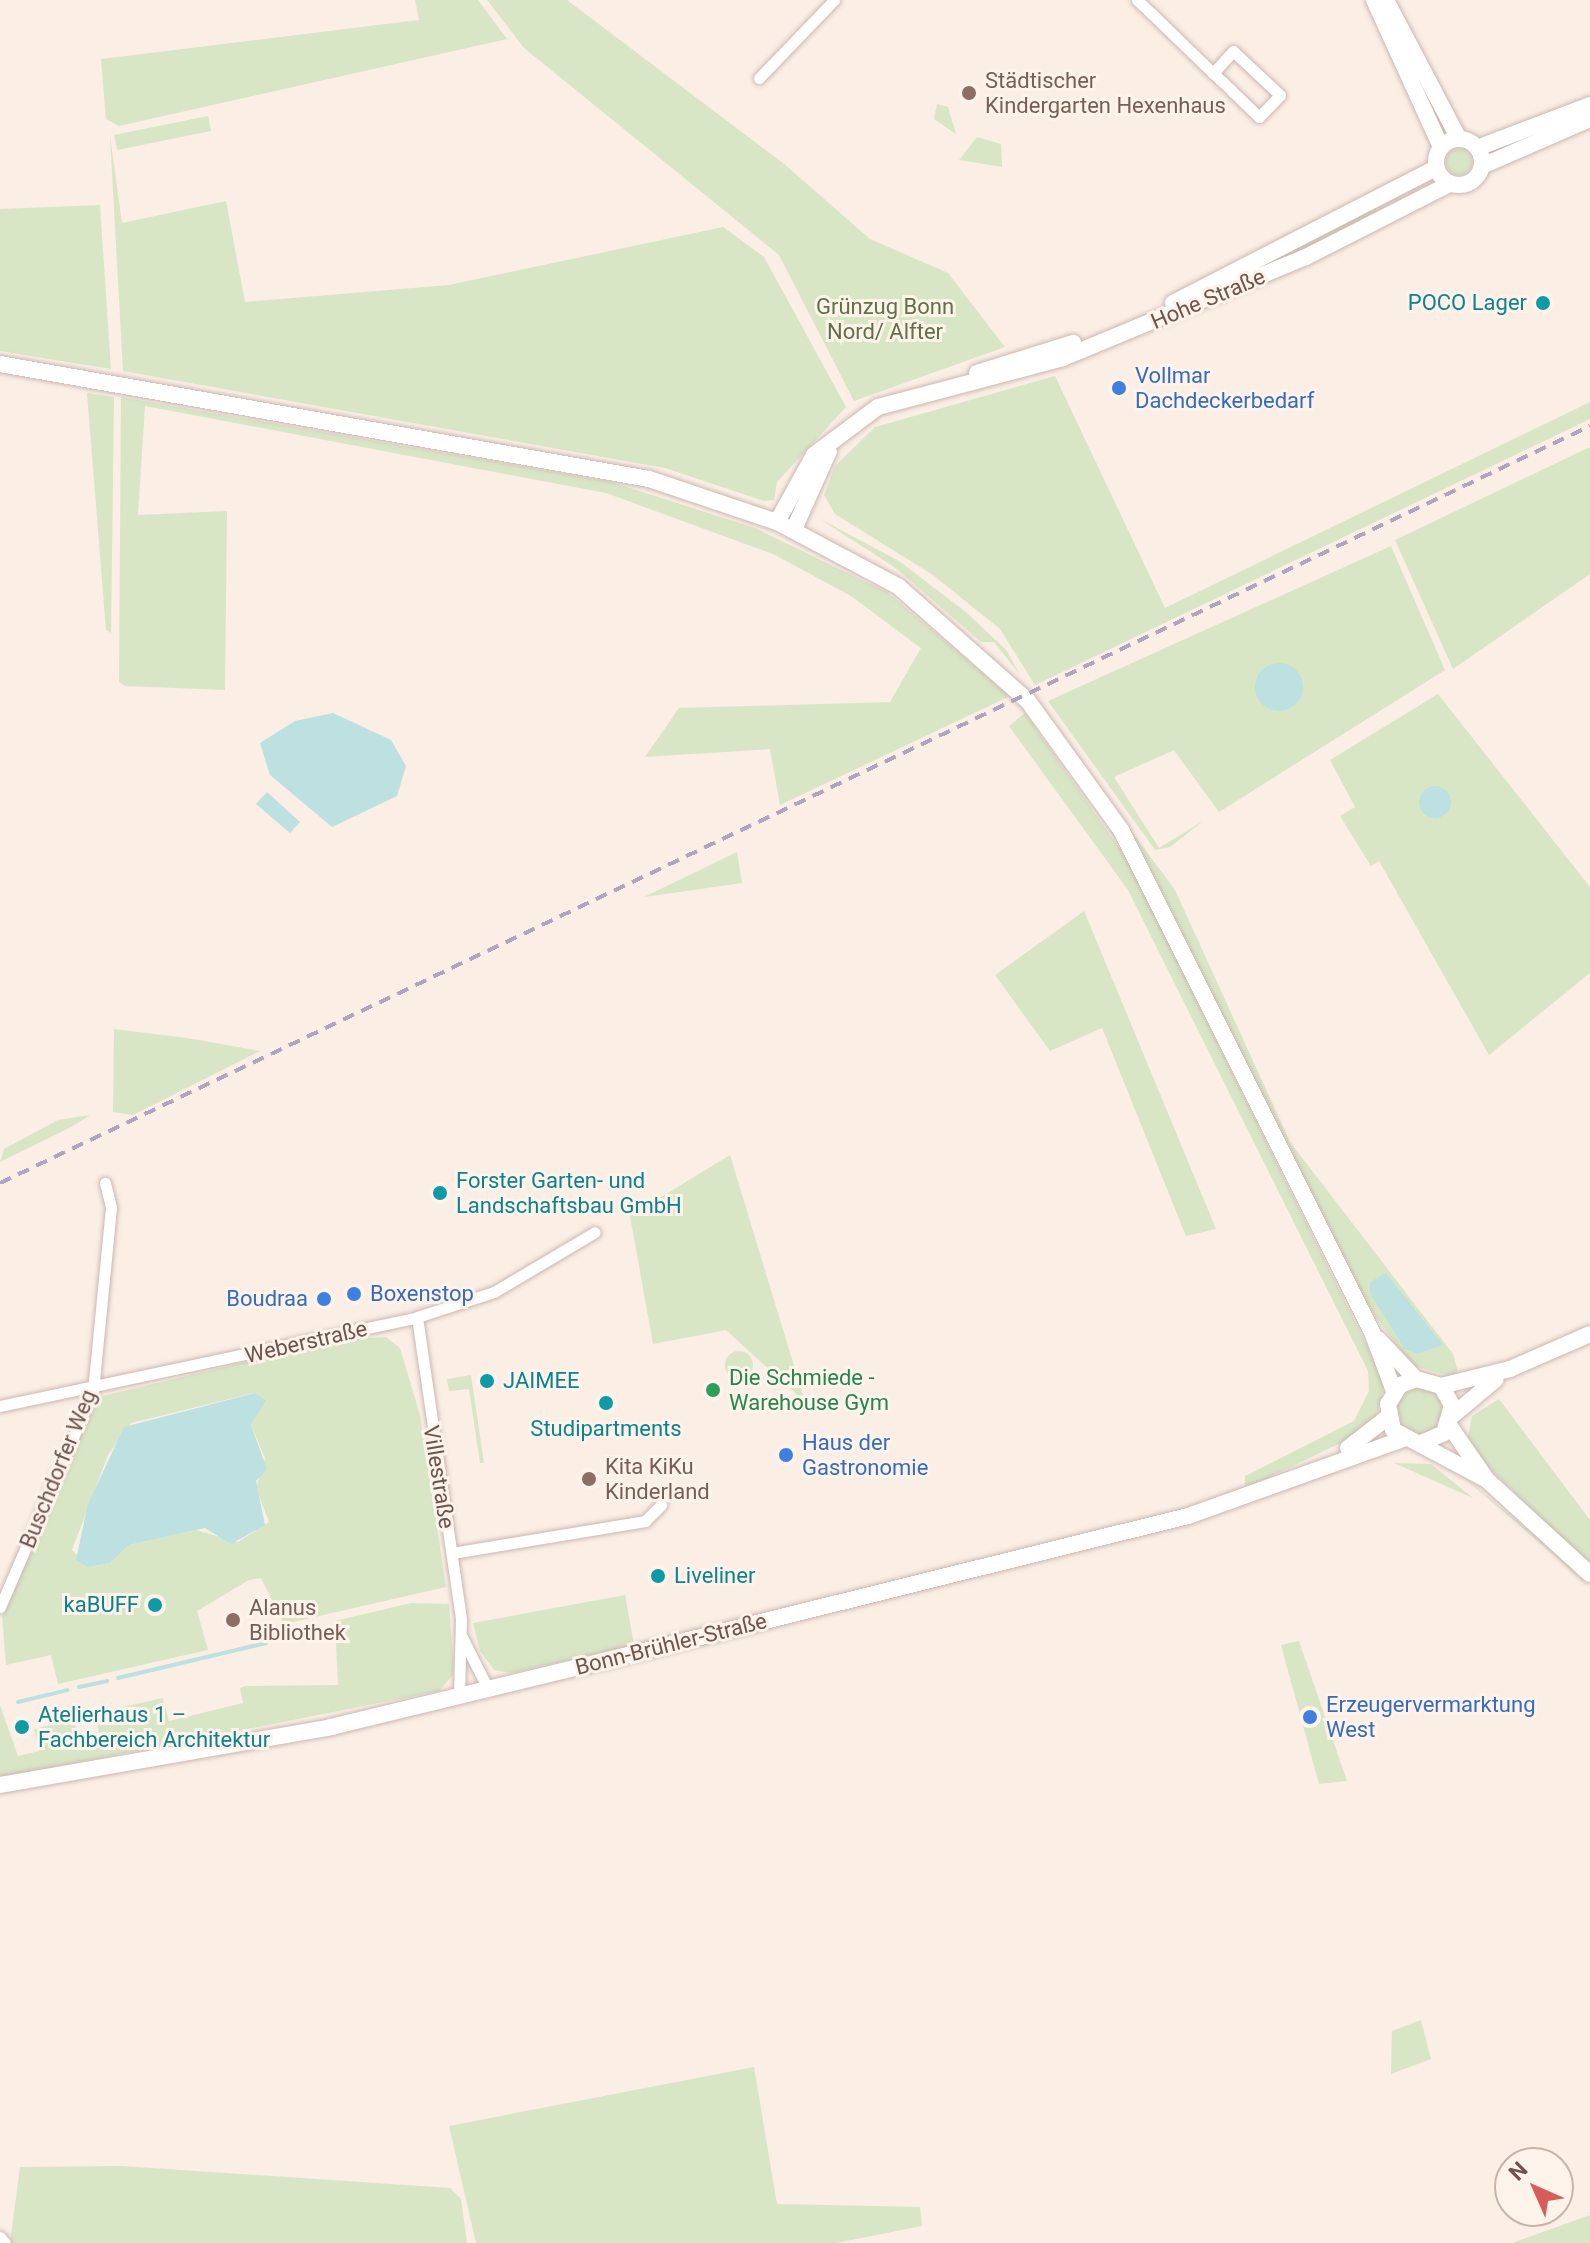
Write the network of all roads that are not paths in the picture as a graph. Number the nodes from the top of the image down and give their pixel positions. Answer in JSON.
{"nodes":[{"id":1,"x":834,"y":0,"type":"edge"},
{"id":2,"x":1137,"y":0,"type":"edge"},
{"id":3,"x":1374,"y":0,"type":"edge"},
{"id":4,"x":1386,"y":0,"type":"edge"},
{"id":5,"x":1213,"y":73,"type":"junction"},
{"id":6,"x":759,"y":78,"type":"dead end"},
{"id":7,"x":1590,"y":105,"type":"edge"},
{"id":8,"x":1590,"y":119,"type":"edge"},
{"id":9,"x":1459,"y":139,"type":"junction"},
{"id":10,"x":1441,"y":147,"type":"junction"},
{"id":11,"x":1477,"y":148,"type":"junction"},
{"id":12,"x":1482,"y":166,"type":"junction"},
{"id":13,"x":1436,"y":168,"type":"junction"},
{"id":14,"x":1449,"y":184,"type":"junction"},
{"id":15,"x":1061,"y":353,"type":"junction"},
{"id":16,"x":0,"y":364,"type":"edge"},
{"id":17,"x":852,"y":422,"type":"junction"},
{"id":18,"x":777,"y":522,"type":"junction"},
{"id":19,"x":794,"y":529,"type":"junction"},
{"id":20,"x":105,"y":1183,"type":"dead end"},
{"id":21,"x":595,"y":1232,"type":"dead end"},
{"id":22,"x":417,"y":1317,"type":"junction"},
{"id":23,"x":1372,"y":1332,"type":"junction"},
{"id":24,"x":1590,"y":1334,"type":"edge"},
{"id":25,"x":1510,"y":1369,"type":"junction"},
{"id":26,"x":1416,"y":1379,"type":"junction"},
{"id":27,"x":1441,"y":1386,"type":"junction"},
{"id":28,"x":93,"y":1391,"type":"junction"},
{"id":29,"x":1394,"y":1391,"type":"junction"},
{"id":30,"x":0,"y":1406,"type":"edge"},
{"id":31,"x":1388,"y":1417,"type":"junction"},
{"id":32,"x":1450,"y":1421,"type":"junction"},
{"id":33,"x":1403,"y":1439,"type":"junction"},
{"id":34,"x":1421,"y":1443,"type":"junction"},
{"id":35,"x":1330,"y":1460,"type":"junction"},
{"id":36,"x":1487,"y":1480,"type":"junction"},
{"id":37,"x":661,"y":1505,"type":"dead end"},
{"id":38,"x":452,"y":1553,"type":"junction"},
{"id":39,"x":1590,"y":1574,"type":"edge"},
{"id":40,"x":0,"y":1607,"type":"edge"},
{"id":41,"x":462,"y":1637,"type":"junction"},
{"id":42,"x":488,"y":1689,"type":"junction"},
{"id":43,"x":459,"y":1697,"type":"junction"},
{"id":44,"x":0,"y":1785,"type":"edge"},
{"id":45,"x":0,"y":2237,"type":"edge"},
{"id":46,"x":5,"y":2243,"type":"edge"}],
"edges":[{"from":1,"to":6,"type":"street"},
{"from":2,"to":5,"type":"street"},
{"from":3,"to":10,"type":"street"},
{"from":4,"to":9,"type":"street"},
{"from":5,"to":5,"type":"street"},
{"from":7,"to":11,"type":"street"},
{"from":8,"to":12,"type":"street"},
{"from":9,"to":10,"type":"street"},
{"from":9,"to":11,"type":"street"},
{"from":10,"to":13,"type":"street"},
{"from":11,"to":12,"type":"street"},
{"from":12,"to":14,"type":"street"},
{"from":13,"to":14,"type":"street"},
{"from":13,"to":15,"type":"street","name":"Hohe Straße"},
{"from":14,"to":15,"type":"street","name":"Hohe Straße"},
{"from":15,"to":17,"type":"street","name":"Hohe Straße"},
{"from":16,"to":18,"type":"street"},
{"from":17,"to":18,"type":"street","name":"Hohe Straße"},
{"from":17,"to":19,"type":"street"},
{"from":18,"to":19,"type":"street"},
{"from":19,"to":23,"type":"street"},
{"from":20,"to":28,"type":"street","name":"Buschdorfer Weg"},
{"from":21,"to":22,"type":"street","name":"Weberstraße"},
{"from":22,"to":28,"type":"street","name":"Weberstraße"},
{"from":22,"to":38,"type":"street","name":"Villestraße"},
{"from":23,"to":26,"type":"street"},
{"from":23,"to":29,"type":"street"},
{"from":24,"to":25,"type":"street"},
{"from":25,"to":27,"type":"street"},
{"from":25,"to":32,"type":"street"},
{"from":26,"to":27,"type":"street"},
{"from":26,"to":29,"type":"street"},
{"from":27,"to":32,"type":"street"},
{"from":28,"to":30,"type":"street","name":"Weberstraße"},
{"from":28,"to":40,"type":"street","name":"Buschdorfer Weg"},
{"from":29,"to":31,"type":"street"},
{"from":31,"to":33,"type":"street"},
{"from":31,"to":35,"type":"street","name":"Bonn-Brühler-Straße"},
{"from":32,"to":34,"type":"street"},
{"from":32,"to":36,"type":"street"},
{"from":33,"to":34,"type":"street"},
{"from":33,"to":35,"type":"street","name":"Bonn-Brühler-Straße"},
{"from":34,"to":36,"type":"street"},
{"from":35,"to":42,"type":"street","name":"Bonn-Brühler-Straße"},
{"from":36,"to":39,"type":"street"},
{"from":37,"to":38,"type":"street"},
{"from":38,"to":41,"type":"street","name":"Villestraße"},
{"from":41,"to":42,"type":"street","name":"Villestraße"},
{"from":41,"to":43,"type":"street","name":"Villestraße"},
{"from":42,"to":43,"type":"street","name":"Bonn-Brühler-Straße"},
{"from":43,"to":44,"type":"street","name":"Bonn-Brühler-Straße"},
{"from":45,"to":46,"type":"street"}]}
